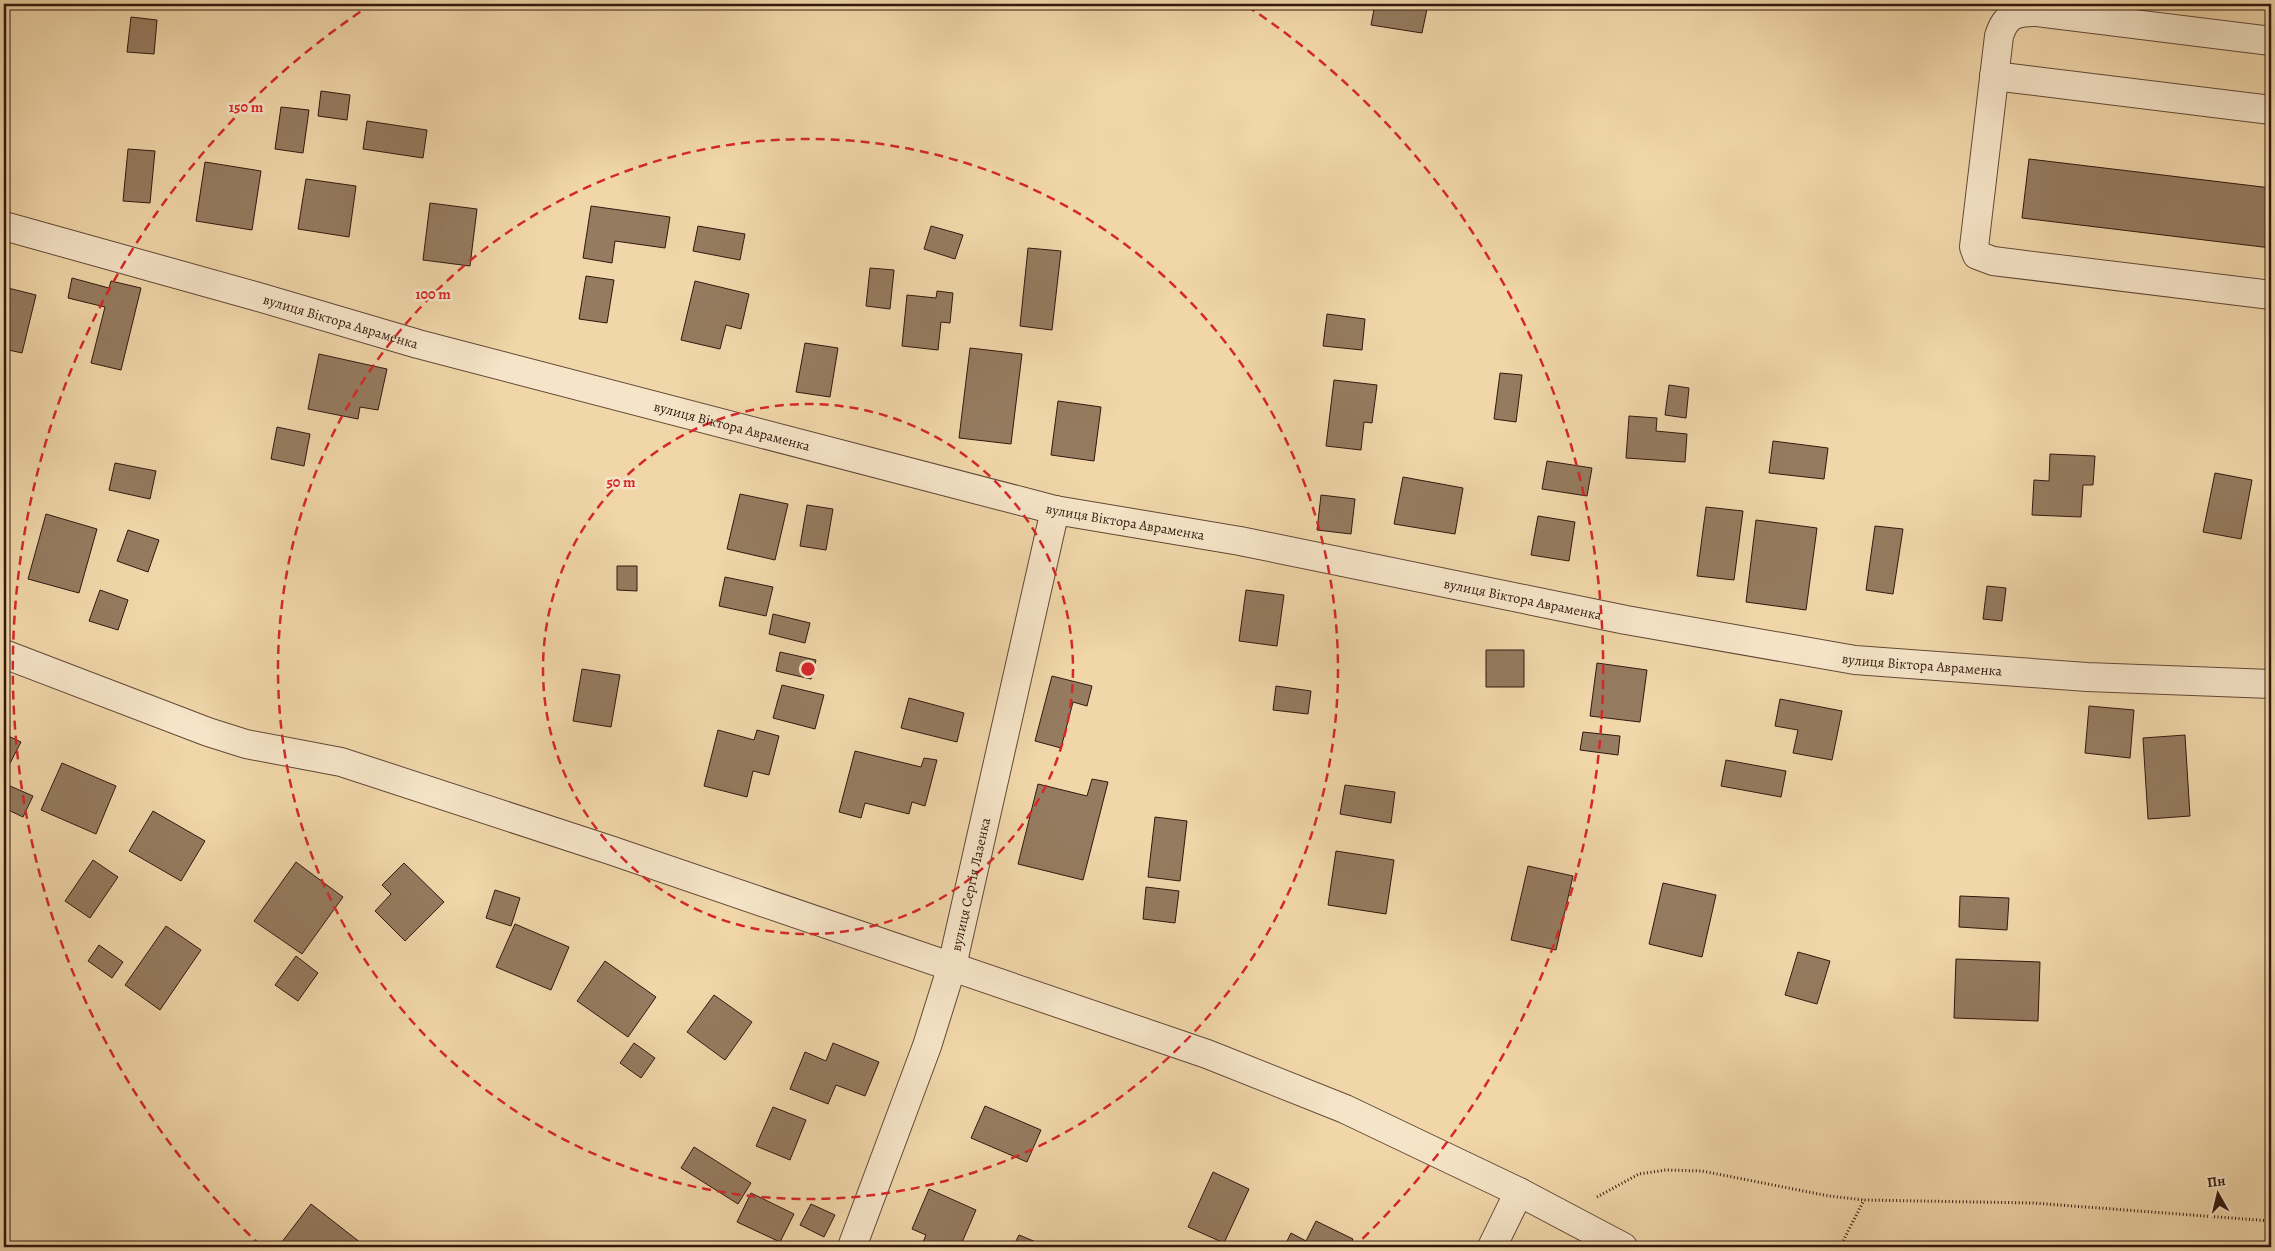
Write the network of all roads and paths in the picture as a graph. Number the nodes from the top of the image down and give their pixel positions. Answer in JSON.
{"nodes":[{"id":1,"x":2271,"y":41,"type":"edge"},
{"id":2,"x":1994,"y":76,"type":"junction"},
{"id":3,"x":2271,"y":110,"type":"edge"},
{"id":4,"x":4,"y":226,"type":"edge"},
{"id":5,"x":2271,"y":296,"type":"edge"},
{"id":6,"x":1055,"y":510,"type":"junction"},
{"id":7,"x":4,"y":654,"type":"edge"},
{"id":8,"x":2271,"y":684,"type":"edge"},
{"id":9,"x":952,"y":966,"type":"junction"},
{"id":10,"x":1519,"y":1192,"type":"junction"},
{"id":11,"x":1864,"y":1200,"type":"junction"},
{"id":12,"x":1573,"y":1220,"type":"junction"},
{"id":13,"x":2271,"y":1221,"type":"edge"},
{"id":14,"x":852,"y":1247,"type":"edge"},
{"id":15,"x":1492,"y":1247,"type":"edge"},
{"id":16,"x":1623,"y":1247,"type":"edge"},
{"id":17,"x":1840,"y":1247,"type":"edge"}],
"edges":[{"from":1,"to":2,"type":"street"},
{"from":2,"to":3,"type":"street"},
{"from":2,"to":5,"type":"street"},
{"from":4,"to":6,"type":"street","name":"вулиця Віктора Авраменка"},
{"from":6,"to":8,"type":"street","name":"вулиця Віктора Авраменка"},
{"from":6,"to":9,"type":"street","name":"вулиця Сергія Лазенка"},
{"from":7,"to":9,"type":"street"},
{"from":9,"to":10,"type":"street"},
{"from":9,"to":14,"type":"street","name":"вулиця Сергія Лазенка"},
{"from":10,"to":12,"type":"street"},
{"from":10,"to":15,"type":"street"},
{"from":11,"to":12,"type":"path"},
{"from":11,"to":13,"type":"path"},
{"from":11,"to":17,"type":"path"},
{"from":12,"to":16,"type":"street"}]}
